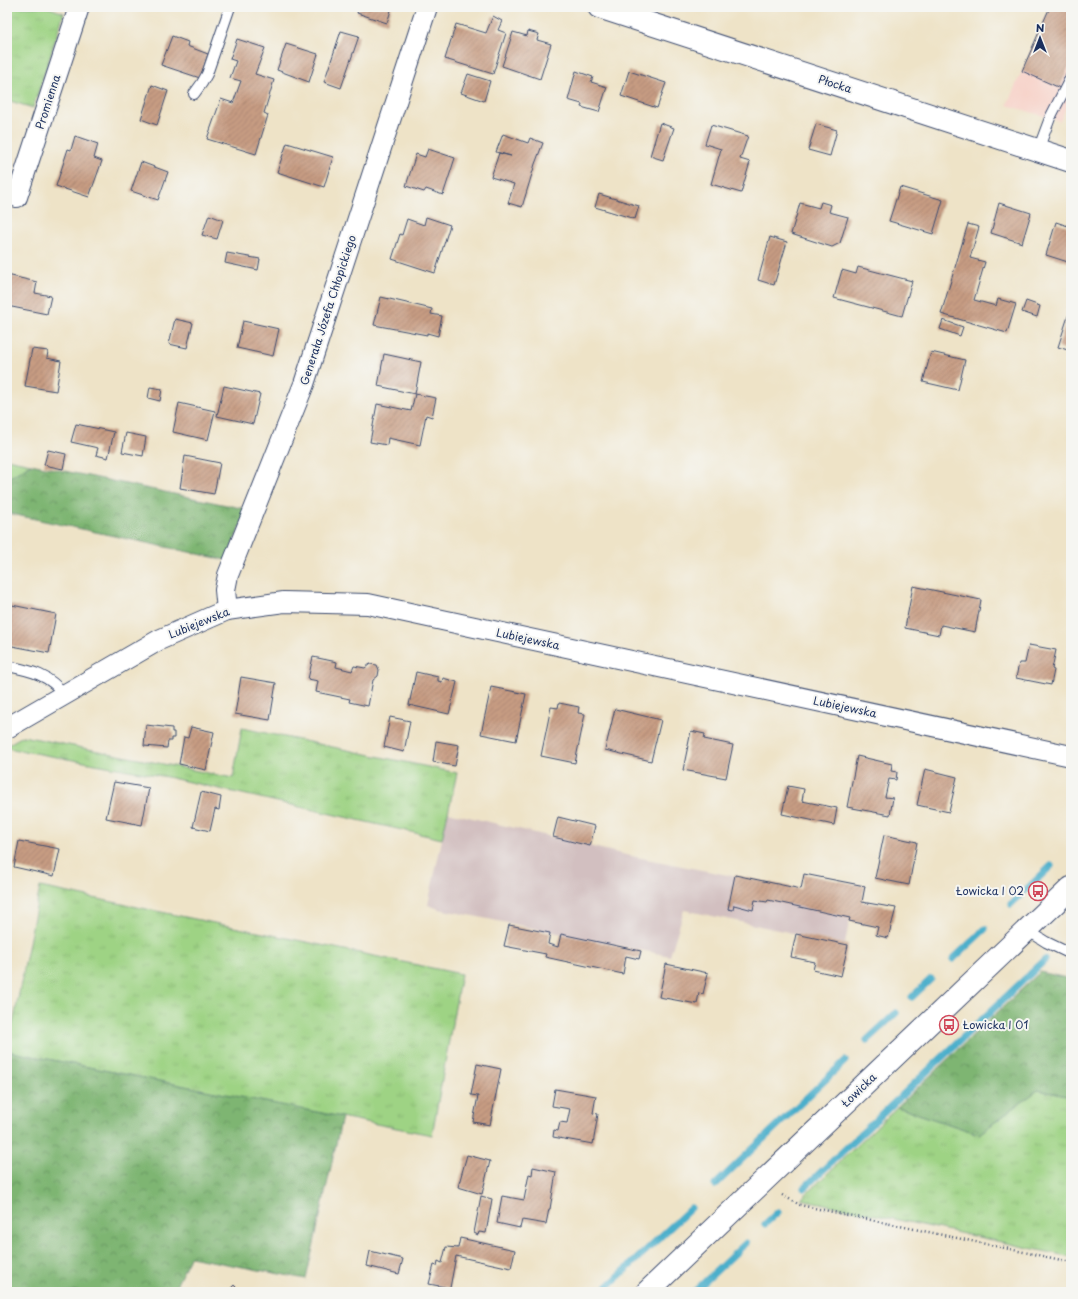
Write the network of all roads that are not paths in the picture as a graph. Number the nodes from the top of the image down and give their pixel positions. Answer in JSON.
{"nodes":[{"id":1,"x":79,"y":7,"type":"edge"},
{"id":2,"x":230,"y":7,"type":"edge"},
{"id":3,"x":427,"y":7,"type":"edge"},
{"id":4,"x":599,"y":7,"type":"edge"},
{"id":5,"x":1071,"y":77,"type":"edge"},
{"id":6,"x":194,"y":94,"type":"dead end"},
{"id":7,"x":1038,"y":150,"type":"junction"},
{"id":8,"x":1071,"y":161,"type":"edge"},
{"id":9,"x":17,"y":197,"type":"dead end"},
{"id":10,"x":227,"y":610,"type":"junction"},
{"id":11,"x":7,"y":666,"type":"edge"},
{"id":12,"x":65,"y":694,"type":"junction"},
{"id":13,"x":7,"y":728,"type":"edge"},
{"id":14,"x":1071,"y":756,"type":"edge"},
{"id":15,"x":1071,"y":888,"type":"edge"},
{"id":16,"x":1027,"y":930,"type":"junction"},
{"id":17,"x":1071,"y":954,"type":"edge"},
{"id":18,"x":647,"y":1292,"type":"edge"}],
"edges":[{"from":1,"to":9,"type":"street","name":"Promienna"},
{"from":2,"to":6,"type":"lane"},
{"from":3,"to":10,"type":"street","name":"Generała Józefa Chłopickiego"},
{"from":4,"to":7,"type":"street","name":"Płocka"},
{"from":5,"to":7,"type":"lane"},
{"from":7,"to":8,"type":"street","name":"Płocka"},
{"from":10,"to":12,"type":"street","name":"Lubiejewska"},
{"from":10,"to":14,"type":"street","name":"Lubiejewska"},
{"from":11,"to":12,"type":"lane"},
{"from":12,"to":13,"type":"street","name":"Lubiejewska"},
{"from":15,"to":16,"type":"street","name":"Łowicka"},
{"from":16,"to":17,"type":"lane"},
{"from":16,"to":18,"type":"street","name":"Łowicka"}]}
